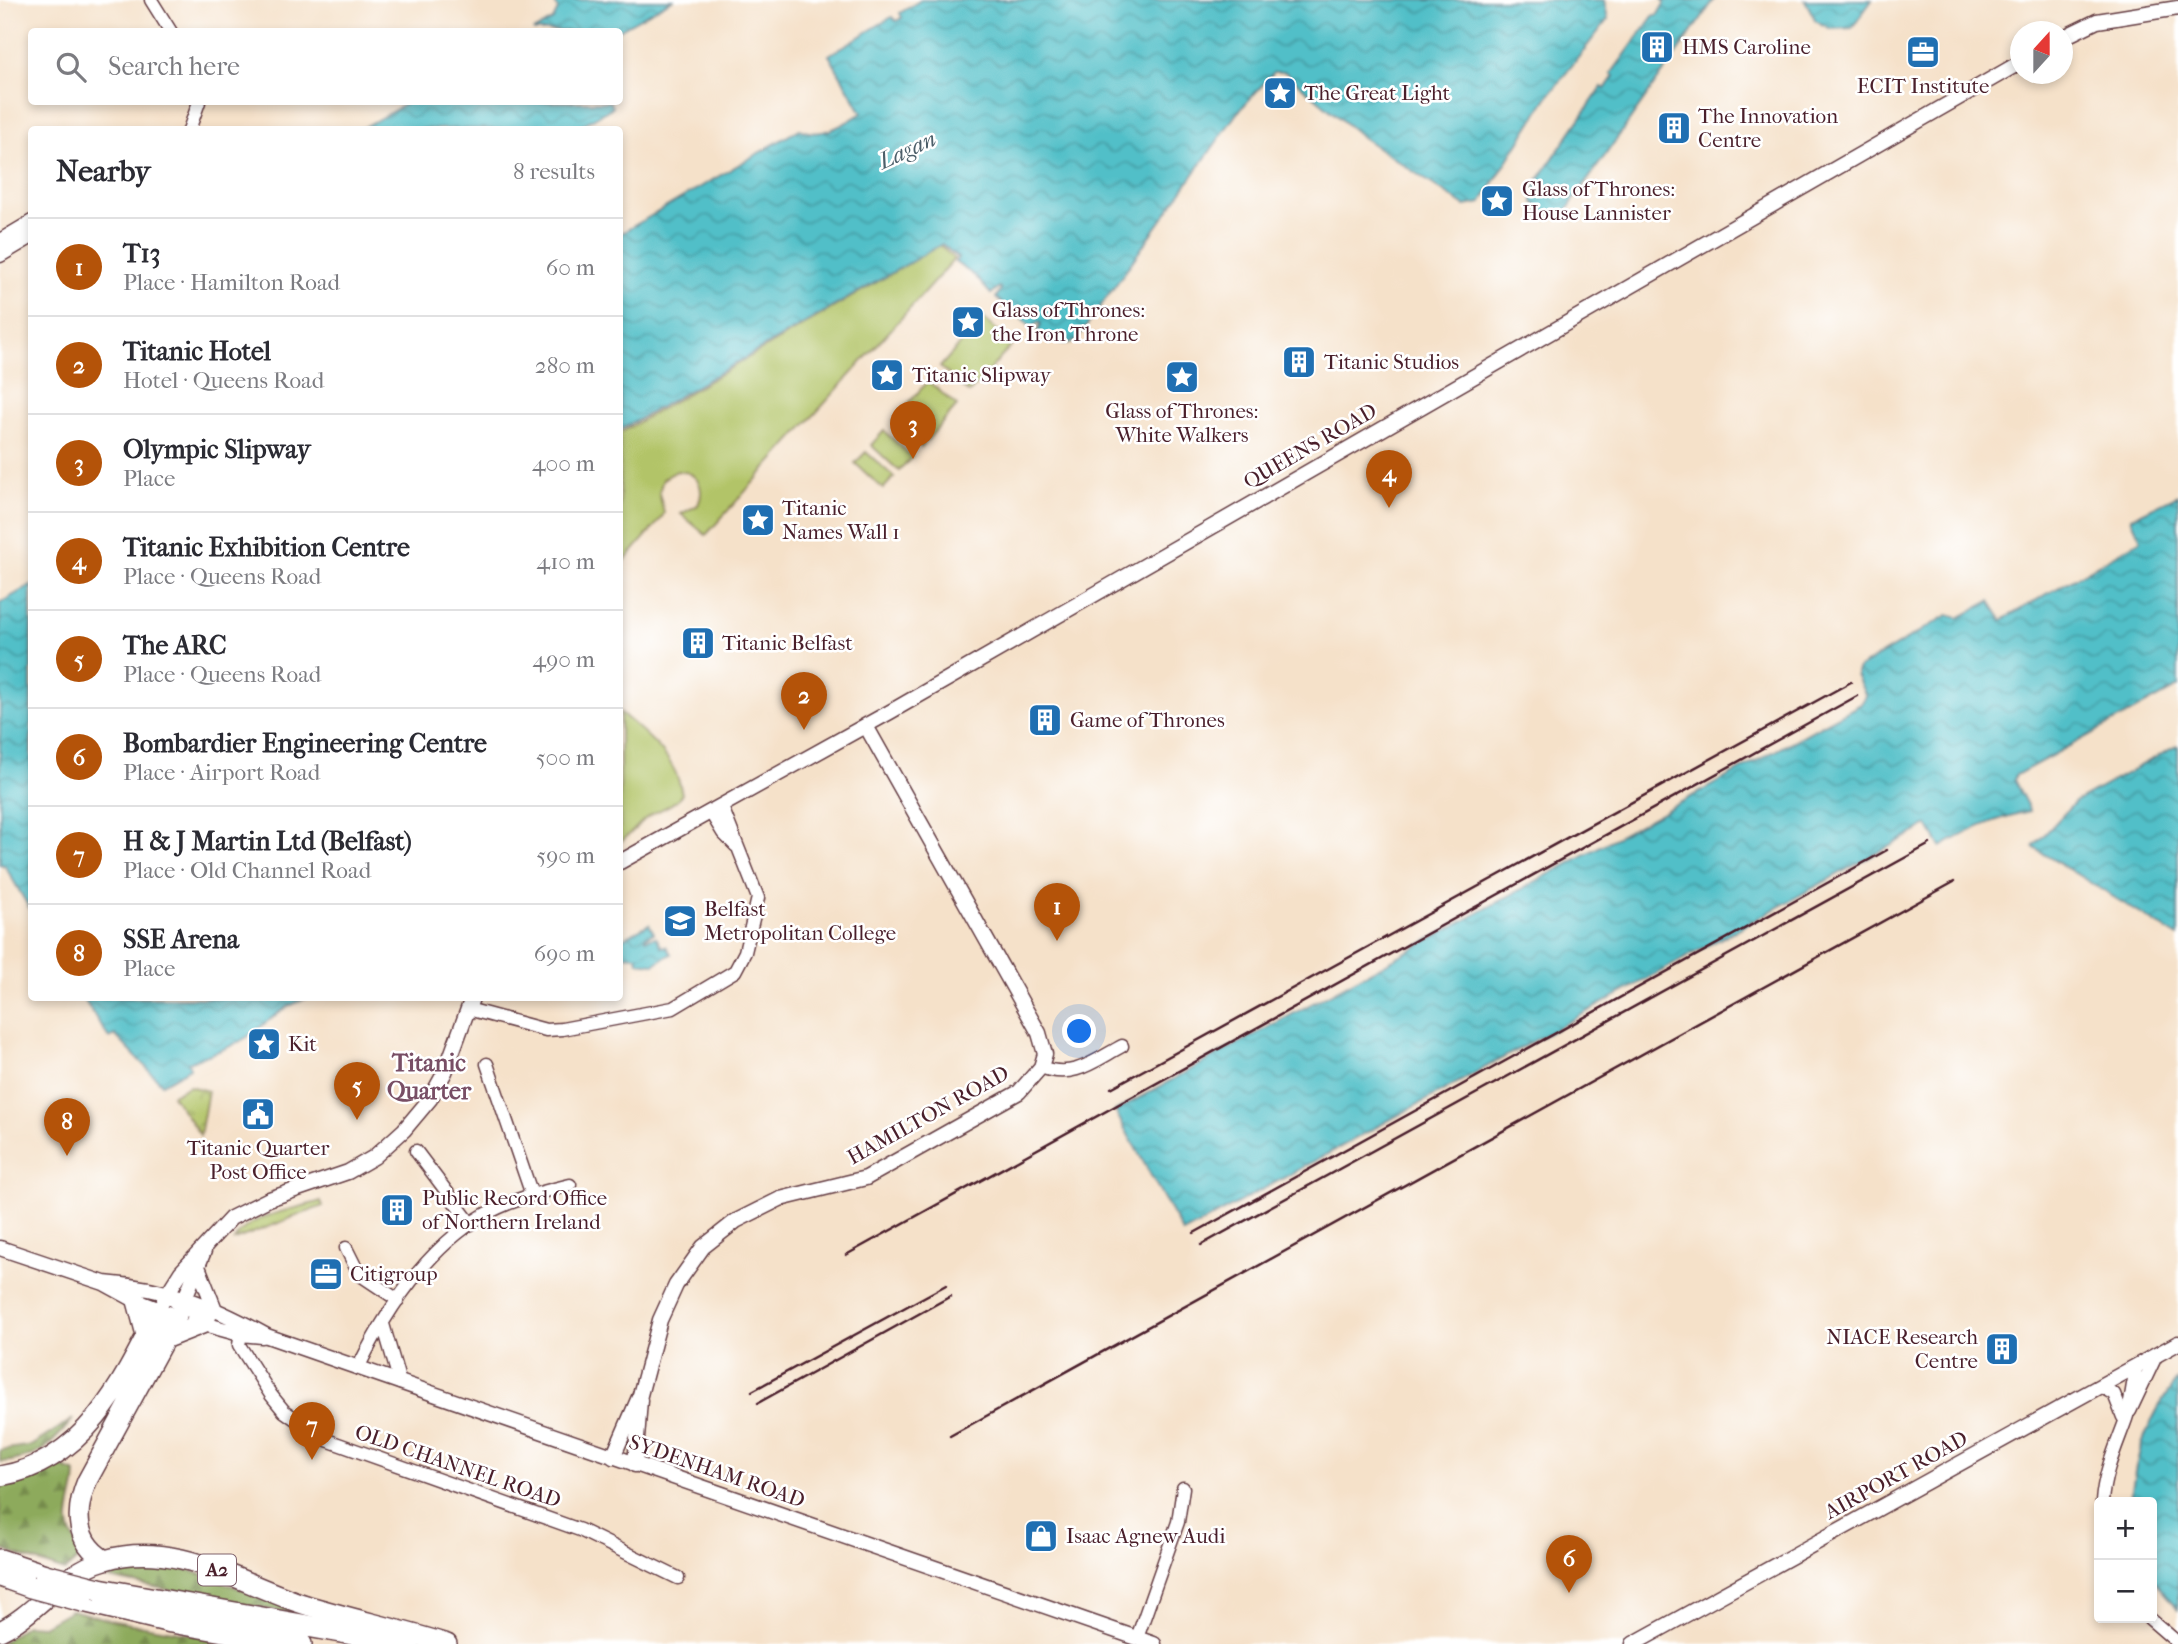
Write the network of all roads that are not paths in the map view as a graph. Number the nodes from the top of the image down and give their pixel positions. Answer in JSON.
{"nodes":[{"id":1,"x":151,"y":0,"type":"edge"},
{"id":2,"x":2178,"y":8,"type":"edge"},
{"id":3,"x":168,"y":28,"type":"edge"},
{"id":4,"x":2073,"y":33,"type":"edge"},
{"id":5,"x":2010,"y":68,"type":"edge"},
{"id":6,"x":198,"y":105,"type":"edge"},
{"id":7,"x":190,"y":126,"type":"edge"},
{"id":8,"x":28,"y":224,"type":"edge"},
{"id":9,"x":28,"y":238,"type":"edge"},
{"id":10,"x":0,"y":241,"type":"edge"},
{"id":11,"x":0,"y":255,"type":"edge"},
{"id":12,"x":866,"y":726,"type":"junction"},
{"id":13,"x":717,"y":810,"type":"junction"},
{"id":14,"x":623,"y":860,"type":"edge"},
{"id":15,"x":470,"y":1003,"type":"edge"},
{"id":16,"x":1122,"y":1046,"type":"dead end"},
{"id":17,"x":487,"y":1064,"type":"dead end"},
{"id":18,"x":1041,"y":1067,"type":"junction"},
{"id":19,"x":416,"y":1151,"type":"dead end"},
{"id":20,"x":570,"y":1185,"type":"dead end"},
{"id":21,"x":532,"y":1195,"type":"junction"},
{"id":22,"x":471,"y":1224,"type":"junction"},
{"id":23,"x":0,"y":1248,"type":"edge"},
{"id":24,"x":346,"y":1248,"type":"dead end"},
{"id":25,"x":204,"y":1250,"type":"junction"},
{"id":26,"x":199,"y":1269,"type":"junction"},
{"id":27,"x":104,"y":1283,"type":"junction"},
{"id":28,"x":398,"y":1300,"type":"junction"},
{"id":29,"x":137,"y":1301,"type":"junction"},
{"id":30,"x":172,"y":1304,"type":"junction"},
{"id":31,"x":214,"y":1307,"type":"junction"},
{"id":32,"x":202,"y":1324,"type":"junction"},
{"id":33,"x":383,"y":1324,"type":"junction"},
{"id":34,"x":244,"y":1330,"type":"junction"},
{"id":35,"x":155,"y":1337,"type":"junction"},
{"id":36,"x":2178,"y":1343,"type":"edge"},
{"id":37,"x":2157,"y":1354,"type":"junction"},
{"id":38,"x":2137,"y":1366,"type":"junction"},
{"id":39,"x":358,"y":1368,"type":"junction"},
{"id":40,"x":400,"y":1383,"type":"junction"},
{"id":41,"x":2100,"y":1386,"type":"junction"},
{"id":42,"x":640,"y":1395,"type":"junction"},
{"id":43,"x":2126,"y":1420,"type":"junction"},
{"id":44,"x":58,"y":1455,"type":"junction"},
{"id":45,"x":613,"y":1457,"type":"junction"},
{"id":46,"x":635,"y":1465,"type":"junction"},
{"id":47,"x":0,"y":1476,"type":"edge"},
{"id":48,"x":87,"y":1481,"type":"junction"},
{"id":49,"x":1183,"y":1488,"type":"dead end"},
{"id":50,"x":2102,"y":1497,"type":"edge"},
{"id":51,"x":105,"y":1559,"type":"junction"},
{"id":52,"x":0,"y":1560,"type":"edge"},
{"id":53,"x":0,"y":1576,"type":"edge"},
{"id":54,"x":678,"y":1578,"type":"dead end"},
{"id":55,"x":38,"y":1581,"type":"junction"},
{"id":56,"x":91,"y":1595,"type":"junction"},
{"id":57,"x":2154,"y":1623,"type":"edge"},
{"id":58,"x":0,"y":1631,"type":"edge"},
{"id":59,"x":1138,"y":1638,"type":"junction"},
{"id":60,"x":2178,"y":1643,"type":"edge"},
{"id":61,"x":301,"y":1644,"type":"edge"},
{"id":62,"x":409,"y":1644,"type":"edge"},
{"id":63,"x":447,"y":1644,"type":"edge"},
{"id":64,"x":1154,"y":1644,"type":"edge"},
{"id":65,"x":1633,"y":1644,"type":"edge"}],
"edges":[{"from":1,"to":3,"type":"street"},
{"from":2,"to":4,"type":"street"},
{"from":5,"to":12,"type":"street","name":"QUEENS ROAD"},
{"from":6,"to":7,"type":"street"},
{"from":8,"to":10,"type":"street"},
{"from":9,"to":11,"type":"street"},
{"from":12,"to":13,"type":"street","name":"QUEENS ROAD"},
{"from":12,"to":18,"type":"street","name":"HAMILTON ROAD"},
{"from":13,"to":14,"type":"street","name":"QUEENS ROAD"},
{"from":13,"to":15,"type":"street"},
{"from":15,"to":25,"type":"street"},
{"from":16,"to":18,"type":"street"},
{"from":17,"to":21,"type":"street"},
{"from":18,"to":42,"type":"street","name":"HAMILTON ROAD"},
{"from":19,"to":22,"type":"street"},
{"from":20,"to":21,"type":"street"},
{"from":21,"to":22,"type":"street"},
{"from":22,"to":28,"type":"street"},
{"from":23,"to":27,"type":"street","name":"SYDENHAM ROAD"},
{"from":24,"to":28,"type":"street"},
{"from":25,"to":26,"type":"street"},
{"from":25,"to":30,"type":"street"},
{"from":26,"to":30,"type":"street"},
{"from":26,"to":31,"type":"street"},
{"from":27,"to":29,"type":"street","name":"SYDENHAM ROAD"},
{"from":27,"to":30,"type":"street","name":"SYDENHAM ROAD"},
{"from":28,"to":33,"type":"street"},
{"from":29,"to":30,"type":"street","name":"SYDENHAM ROAD"},
{"from":29,"to":35,"type":"highway"},
{"from":30,"to":31,"type":"street","name":"SYDENHAM ROAD"},
{"from":30,"to":32,"type":"street","name":"SYDENHAM ROAD"},
{"from":30,"to":34,"type":"street"},
{"from":30,"to":35,"type":"highway"},
{"from":31,"to":34,"type":"street","name":"SYDENHAM ROAD"},
{"from":32,"to":34,"type":"street","name":"SYDENHAM ROAD"},
{"from":32,"to":35,"type":"highway"},
{"from":33,"to":39,"type":"street"},
{"from":33,"to":40,"type":"street"},
{"from":34,"to":39,"type":"street","name":"SYDENHAM ROAD"},
{"from":34,"to":54,"type":"street","name":"OLD CHANNEL ROAD"},
{"from":35,"to":44,"type":"highway"},
{"from":35,"to":48,"type":"highway"},
{"from":36,"to":37,"type":"street","name":"AIRPORT ROAD"},
{"from":37,"to":38,"type":"street","name":"AIRPORT ROAD"},
{"from":37,"to":43,"type":"street"},
{"from":38,"to":41,"type":"street","name":"AIRPORT ROAD"},
{"from":38,"to":43,"type":"street"},
{"from":39,"to":40,"type":"street","name":"SYDENHAM ROAD"},
{"from":40,"to":45,"type":"street","name":"SYDENHAM ROAD"},
{"from":41,"to":43,"type":"street"},
{"from":41,"to":65,"type":"street","name":"AIRPORT ROAD"},
{"from":42,"to":45,"type":"street","name":"HAMILTON ROAD"},
{"from":42,"to":46,"type":"street","name":"HAMILTON ROAD"},
{"from":43,"to":50,"type":"street"},
{"from":44,"to":47,"type":"highway"},
{"from":44,"to":48,"type":"highway"},
{"from":45,"to":46,"type":"street","name":"SYDENHAM ROAD"},
{"from":46,"to":59,"type":"street","name":"SYDENHAM ROAD"},
{"from":48,"to":51,"type":"highway"},
{"from":49,"to":59,"type":"street"},
{"from":51,"to":58,"type":"highway","number":"A2"},
{"from":51,"to":63,"type":"highway","number":"A2"},
{"from":52,"to":55,"type":"highway"},
{"from":53,"to":55,"type":"highway"},
{"from":55,"to":56,"type":"highway","bridge":true},
{"from":56,"to":61,"type":"highway"},
{"from":56,"to":62,"type":"highway"},
{"from":57,"to":60,"type":"street"},
{"from":59,"to":64,"type":"street","name":"SYDENHAM ROAD"}]}
